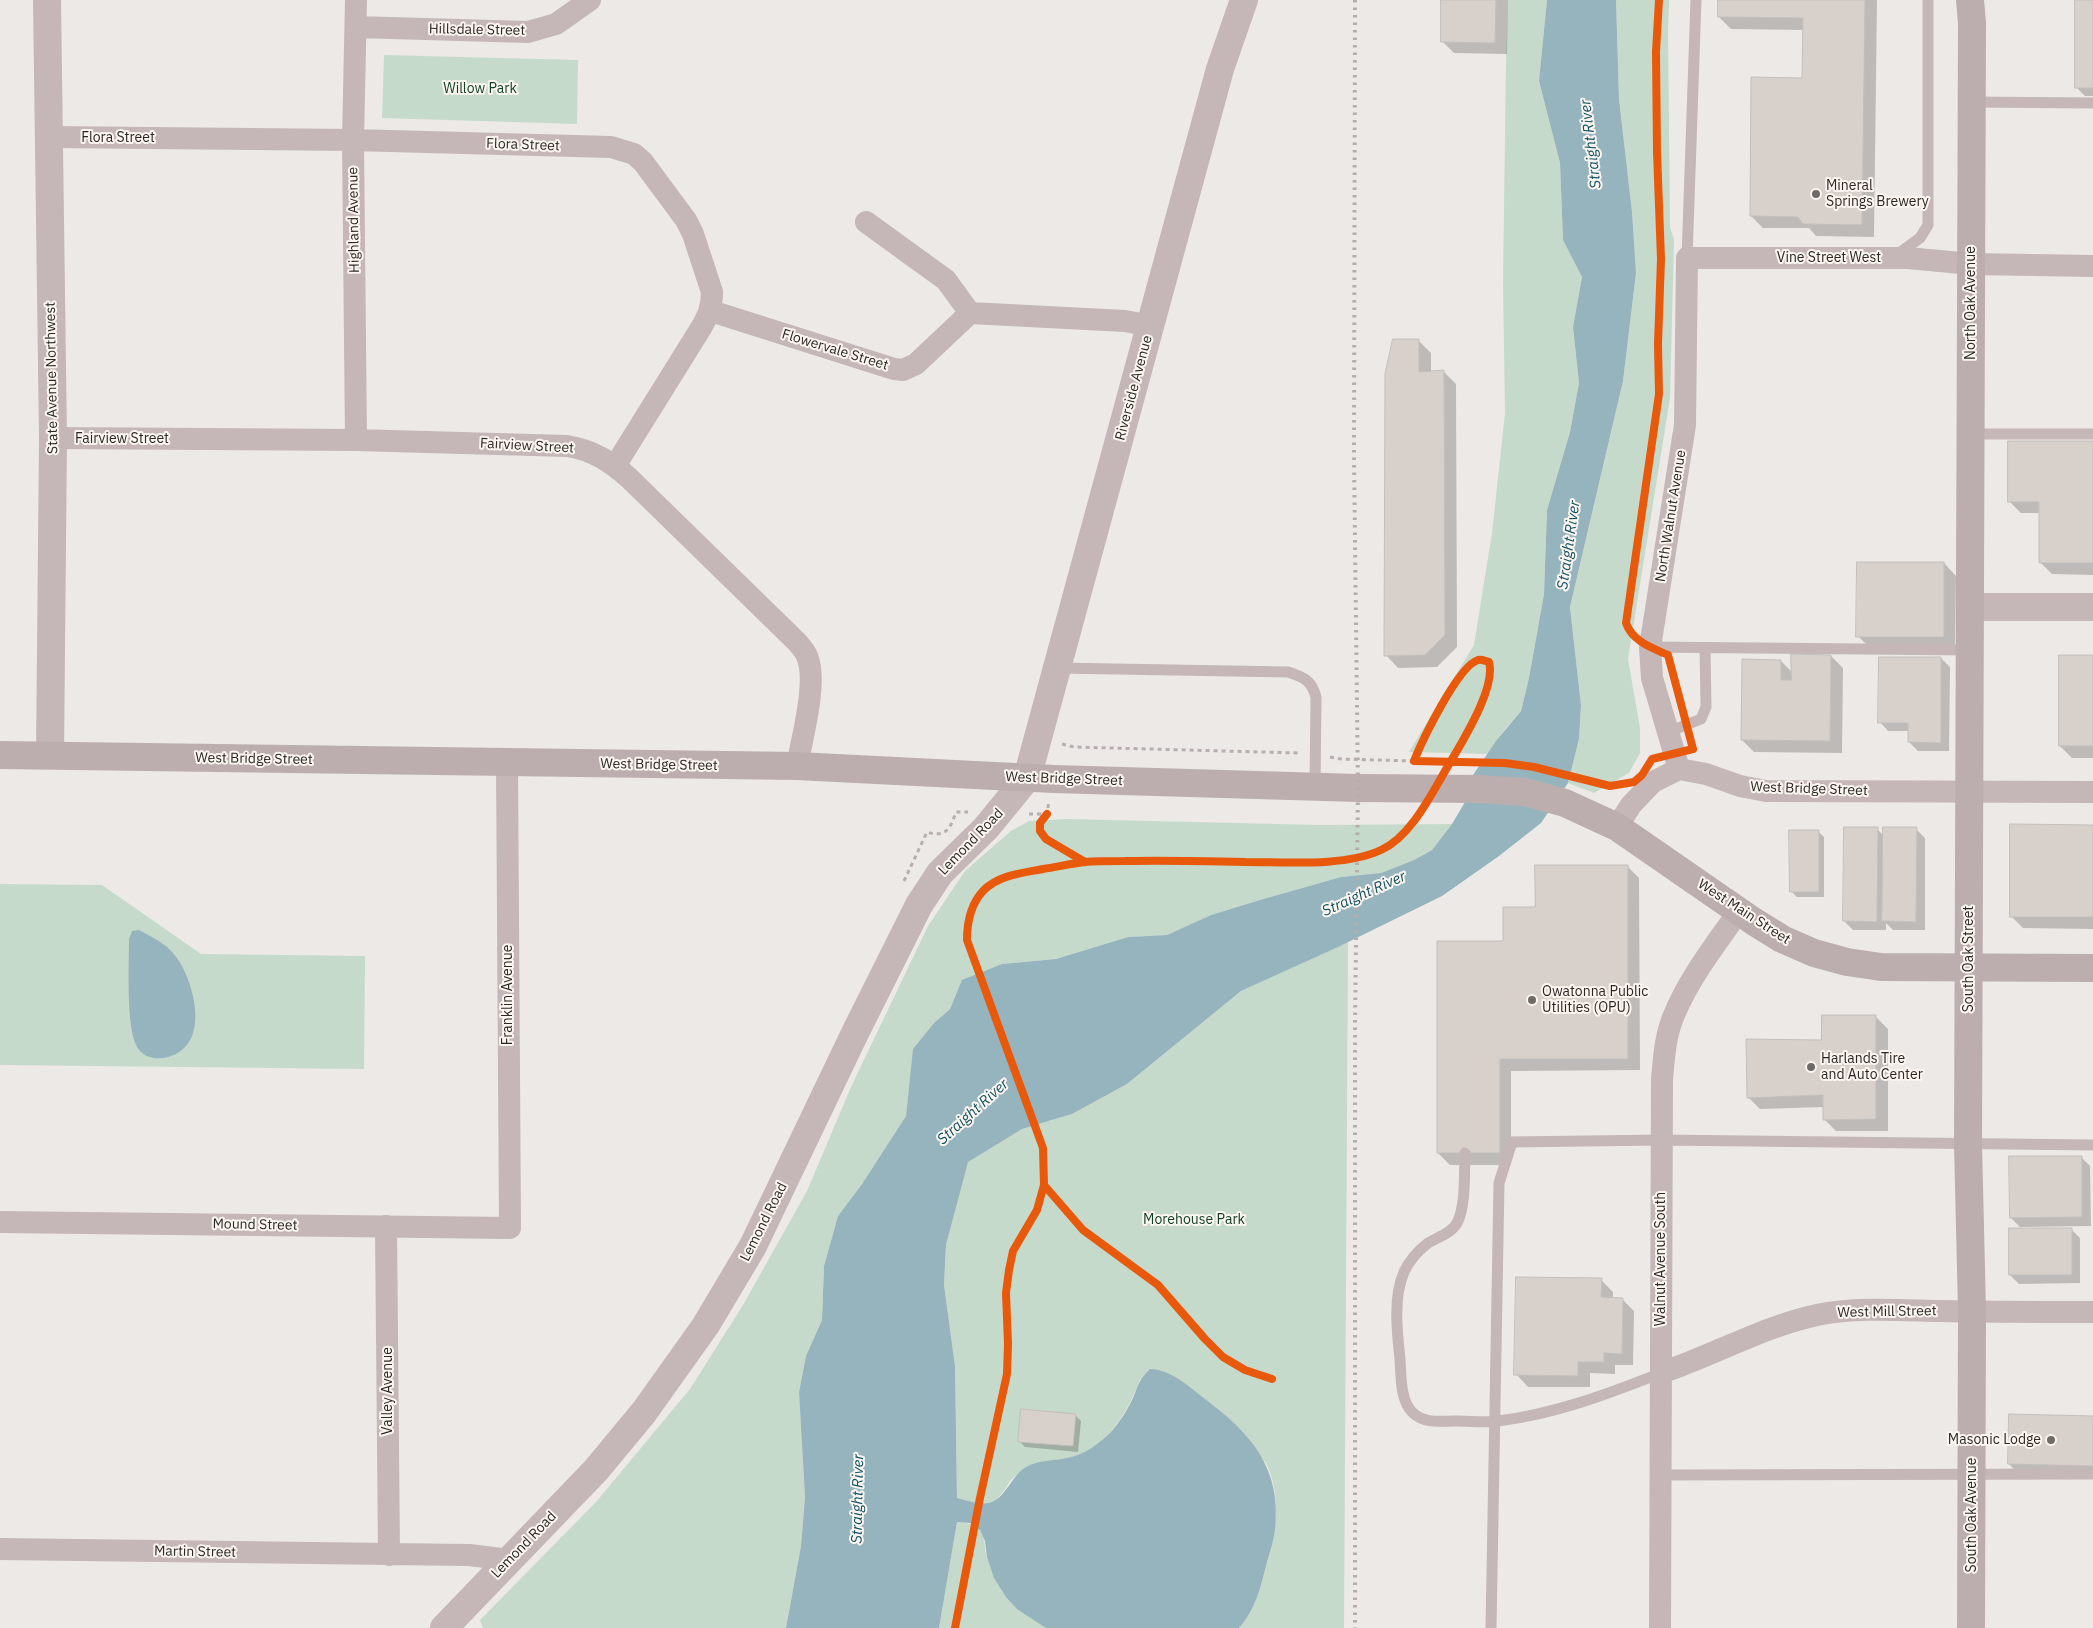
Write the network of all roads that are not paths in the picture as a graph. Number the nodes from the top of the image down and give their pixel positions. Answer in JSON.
{"nodes":[{"id":1,"x":47,"y":0,"type":"edge"},
{"id":2,"x":356,"y":0,"type":"edge"},
{"id":3,"x":590,"y":0,"type":"edge"},
{"id":4,"x":1244,"y":0,"type":"edge"},
{"id":5,"x":1696,"y":0,"type":"edge"},
{"id":6,"x":1928,"y":0,"type":"edge"},
{"id":7,"x":1970,"y":0,"type":"edge"},
{"id":8,"x":356,"y":27,"type":"junction"},
{"id":9,"x":1971,"y":102,"type":"junction"},
{"id":10,"x":2093,"y":103,"type":"edge"},
{"id":11,"x":49,"y":138,"type":"junction"},
{"id":12,"x":353,"y":140,"type":"junction"},
{"id":13,"x":866,"y":222,"type":"dead end"},
{"id":14,"x":1687,"y":258,"type":"junction"},
{"id":15,"x":1891,"y":258,"type":"junction"},
{"id":16,"x":1971,"y":264,"type":"junction"},
{"id":17,"x":2093,"y":266,"type":"edge"},
{"id":18,"x":710,"y":311,"type":"junction"},
{"id":19,"x":970,"y":313,"type":"junction"},
{"id":20,"x":1151,"y":326,"type":"junction"},
{"id":21,"x":1971,"y":434,"type":"junction"},
{"id":22,"x":2093,"y":434,"type":"edge"},
{"id":23,"x":53,"y":438,"type":"junction"},
{"id":24,"x":356,"y":440,"type":"junction"},
{"id":25,"x":615,"y":466,"type":"junction"},
{"id":26,"x":1971,"y":607,"type":"junction"},
{"id":27,"x":2093,"y":607,"type":"edge"},
{"id":28,"x":1650,"y":647,"type":"junction"},
{"id":29,"x":1705,"y":648,"type":"junction"},
{"id":30,"x":1971,"y":650,"type":"junction"},
{"id":31,"x":1058,"y":668,"type":"junction"},
{"id":32,"x":1668,"y":732,"type":"junction"},
{"id":33,"x":0,"y":755,"type":"edge"},
{"id":34,"x":50,"y":755,"type":"junction"},
{"id":35,"x":507,"y":763,"type":"junction"},
{"id":36,"x":797,"y":766,"type":"junction"},
{"id":37,"x":1679,"y":769,"type":"junction"},
{"id":38,"x":1027,"y":778,"type":"junction"},
{"id":39,"x":1316,"y":787,"type":"junction"},
{"id":40,"x":1969,"y":792,"type":"junction"},
{"id":41,"x":2093,"y":792,"type":"edge"},
{"id":42,"x":1617,"y":827,"type":"junction"},
{"id":43,"x":1739,"y":911,"type":"junction"},
{"id":44,"x":1969,"y":968,"type":"junction"},
{"id":45,"x":2093,"y":968,"type":"edge"},
{"id":46,"x":1662,"y":1140,"type":"junction"},
{"id":47,"x":1968,"y":1144,"type":"junction"},
{"id":48,"x":2093,"y":1145,"type":"edge"},
{"id":49,"x":1465,"y":1153,"type":"dead end"},
{"id":50,"x":0,"y":1222,"type":"edge"},
{"id":51,"x":386,"y":1226,"type":"junction"},
{"id":52,"x":510,"y":1228,"type":"joint"},
{"id":53,"x":1972,"y":1312,"type":"junction"},
{"id":54,"x":2093,"y":1312,"type":"edge"},
{"id":55,"x":1661,"y":1373,"type":"junction"},
{"id":56,"x":1494,"y":1422,"type":"junction"},
{"id":57,"x":1661,"y":1474,"type":"junction"},
{"id":58,"x":1972,"y":1474,"type":"junction"},
{"id":59,"x":2093,"y":1474,"type":"edge"},
{"id":60,"x":0,"y":1549,"type":"edge"},
{"id":61,"x":389,"y":1555,"type":"junction"},
{"id":62,"x":510,"y":1560,"type":"junction"},
{"id":63,"x":444,"y":1628,"type":"edge"},
{"id":64,"x":1492,"y":1628,"type":"edge"},
{"id":65,"x":1660,"y":1628,"type":"edge"},
{"id":66,"x":1971,"y":1628,"type":"edge"}],
"edges":[{"from":1,"to":11,"type":"street","name":"State Avenue Northwest"},
{"from":2,"to":8,"type":"street","name":"Highland Avenue"},
{"from":3,"to":8,"type":"street","name":"Hillsdale Street"},
{"from":4,"to":20,"type":"street","name":"Riverside Avenue"},
{"from":5,"to":14,"type":"lane"},
{"from":6,"to":15,"type":"lane"},
{"from":7,"to":9,"type":"main road","name":"North Oak Avenue"},
{"from":8,"to":12,"type":"street","name":"Highland Avenue"},
{"from":9,"to":10,"type":"lane"},
{"from":9,"to":16,"type":"main road","name":"North Oak Avenue"},
{"from":11,"to":12,"type":"street","name":"Flora Street"},
{"from":11,"to":23,"type":"street","name":"State Avenue Northwest"},
{"from":12,"to":18,"type":"street","name":"Flora Street"},
{"from":12,"to":24,"type":"street","name":"Highland Avenue"},
{"from":13,"to":19,"type":"street"},
{"from":14,"to":15,"type":"street","name":"Vine Street West"},
{"from":14,"to":28,"type":"street","name":"North Walnut Avenue"},
{"from":15,"to":16,"type":"street","name":"Vine Street West"},
{"from":16,"to":17,"type":"street","name":"Vine Street West"},
{"from":16,"to":21,"type":"main road","name":"North Oak Avenue"},
{"from":18,"to":19,"type":"street","name":"Flowervale Street"},
{"from":18,"to":25,"type":"street"},
{"from":19,"to":20,"type":"street"},
{"from":20,"to":31,"type":"street","name":"Riverside Avenue"},
{"from":21,"to":22,"type":"lane"},
{"from":21,"to":26,"type":"main road","name":"North Oak Avenue"},
{"from":23,"to":24,"type":"street","name":"Fairview Street"},
{"from":23,"to":34,"type":"street","name":"State Avenue Northwest"},
{"from":24,"to":25,"type":"street","name":"Fairview Street"},
{"from":25,"to":36,"type":"street","name":"Fairview Street"},
{"from":26,"to":27,"type":"street"},
{"from":26,"to":30,"type":"main road","name":"South Oak Street"},
{"from":28,"to":29,"type":"lane"},
{"from":28,"to":32,"type":"street","name":"North Walnut Avenue"},
{"from":29,"to":30,"type":"lane"},
{"from":29,"to":32,"type":"lane"},
{"from":30,"to":40,"type":"main road","name":"South Oak Street"},
{"from":31,"to":38,"type":"street","name":"Riverside Avenue"},
{"from":31,"to":39,"type":"lane"},
{"from":32,"to":37,"type":"street","name":"North Walnut Avenue"},
{"from":33,"to":34,"type":"main road","name":"West Bridge Street"},
{"from":34,"to":35,"type":"main road","name":"West Bridge Street"},
{"from":35,"to":36,"type":"main road","name":"West Bridge Street"},
{"from":35,"to":52,"type":"street","name":"Franklin Avenue"},
{"from":36,"to":38,"type":"main road","name":"West Bridge Street"},
{"from":37,"to":40,"type":"street","name":"West Bridge Street"},
{"from":37,"to":42,"type":"street"},
{"from":38,"to":39,"type":"main road","name":"West Bridge Street"},
{"from":38,"to":62,"type":"street","name":"Lemond Road"},
{"from":39,"to":42,"type":"main road","name":"West Bridge Street"},
{"from":40,"to":41,"type":"street","name":"West Bridge Street"},
{"from":40,"to":44,"type":"main road","name":"South Oak Street"},
{"from":42,"to":43,"type":"main road","name":"West Main Street"},
{"from":43,"to":44,"type":"main road","name":"West Main Street"},
{"from":43,"to":46,"type":"street","name":"Walnut Avenue South"},
{"from":44,"to":45,"type":"main road","name":"West Main Street"},
{"from":44,"to":47,"type":"main road","name":"South Oak Street"},
{"from":46,"to":47,"type":"lane"},
{"from":46,"to":55,"type":"street","name":"Walnut Avenue South"},
{"from":46,"to":56,"type":"lane"},
{"from":47,"to":48,"type":"lane"},
{"from":47,"to":53,"type":"main road","name":"South Oak Street"},
{"from":49,"to":56,"type":"lane"},
{"from":50,"to":51,"type":"street","name":"Mound Street"},
{"from":51,"to":52,"type":"street","name":"Mound Street"},
{"from":51,"to":61,"type":"street","name":"Valley Avenue"},
{"from":53,"to":54,"type":"street","name":"West Mill Street"},
{"from":53,"to":55,"type":"street","name":"West Mill Street"},
{"from":53,"to":58,"type":"main road","name":"South Oak Avenue"},
{"from":55,"to":56,"type":"lane"},
{"from":55,"to":57,"type":"street","name":"Walnut Avenue South"},
{"from":56,"to":64,"type":"lane"},
{"from":57,"to":58,"type":"lane"},
{"from":57,"to":65,"type":"street","name":"Walnut Avenue South"},
{"from":58,"to":59,"type":"lane"},
{"from":58,"to":66,"type":"main road","name":"South Oak Avenue"},
{"from":60,"to":61,"type":"street","name":"Martin Street"},
{"from":61,"to":62,"type":"street","name":"Martin Street"},
{"from":62,"to":63,"type":"street","name":"Lemond Road"}]}
